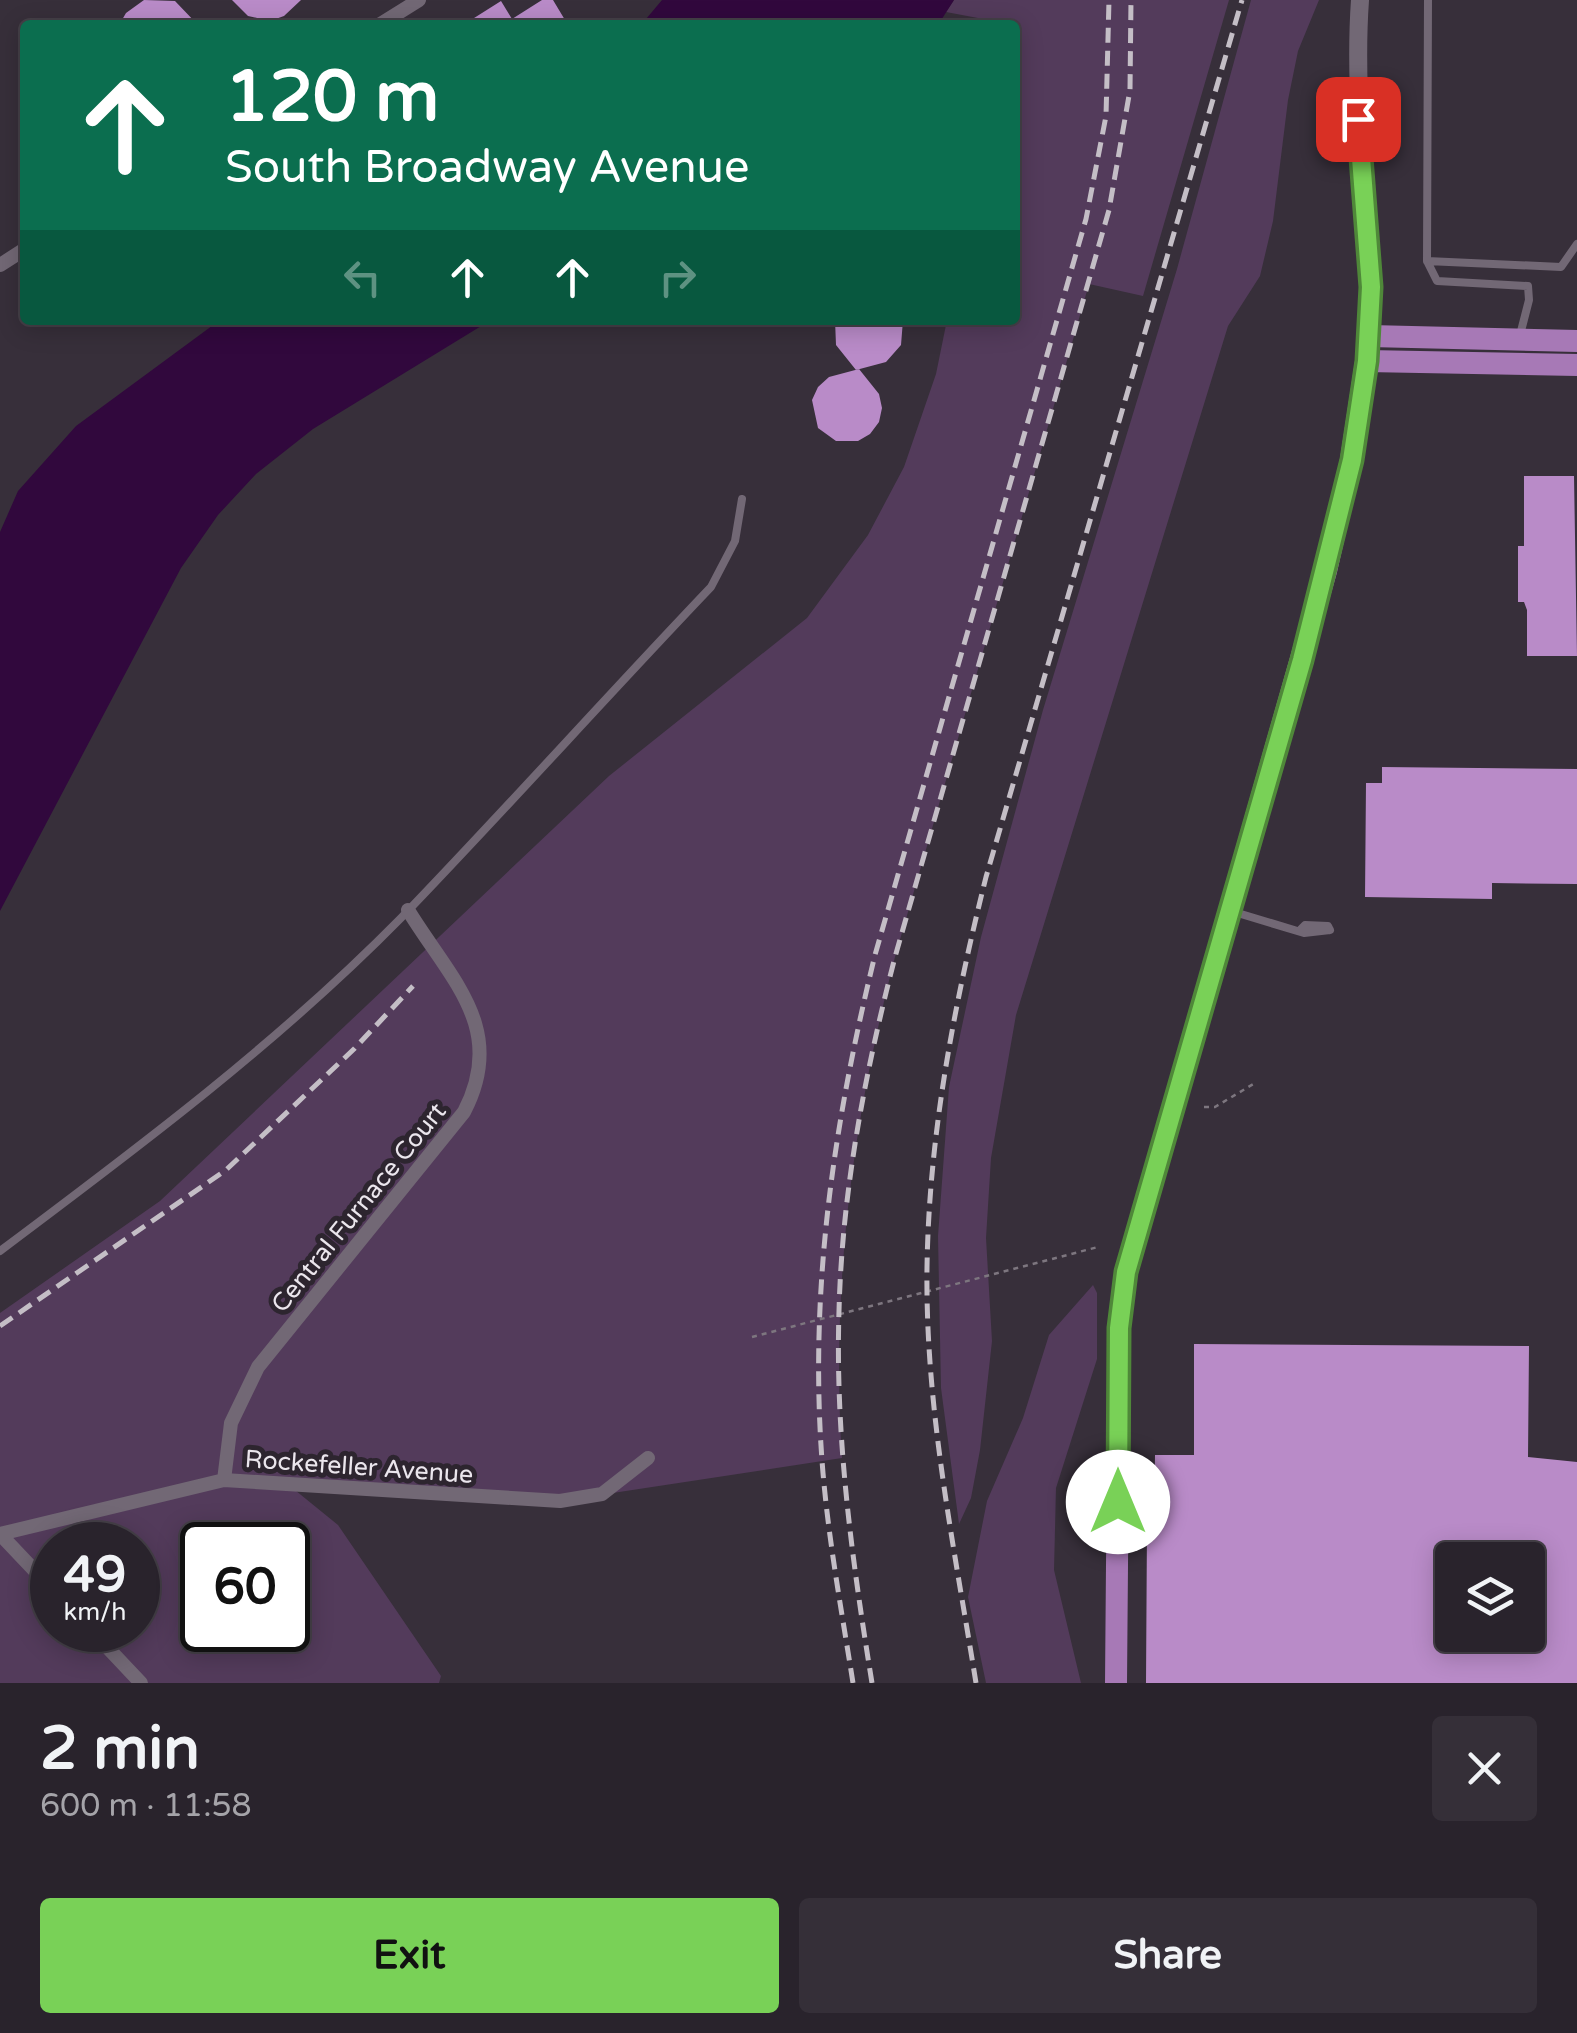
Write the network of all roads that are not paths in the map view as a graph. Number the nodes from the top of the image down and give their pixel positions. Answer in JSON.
{"nodes":[{"id":1,"x":419,"y":0,"type":"edge"},
{"id":2,"x":1360,"y":0,"type":"edge"},
{"id":3,"x":1428,"y":0,"type":"edge"},
{"id":4,"x":388,"y":20,"type":"edge"},
{"id":5,"x":1577,"y":244,"type":"edge"},
{"id":6,"x":1427,"y":261,"type":"junction"},
{"id":7,"x":1370,"y":336,"type":"junction"},
{"id":8,"x":1518,"y":340,"type":"junction"},
{"id":9,"x":1577,"y":341,"type":"edge"},
{"id":10,"x":1367,"y":361,"type":"junction"},
{"id":11,"x":1577,"y":365,"type":"edge"},
{"id":12,"x":742,"y":499,"type":"dead end"},
{"id":13,"x":408,"y":910,"type":"junction"},
{"id":14,"x":1232,"y":911,"type":"junction"},
{"id":15,"x":1301,"y":929,"type":"dead end"},
{"id":16,"x":0,"y":1251,"type":"edge"},
{"id":17,"x":648,"y":1458,"type":"dead end"},
{"id":18,"x":224,"y":1480,"type":"junction"},
{"id":19,"x":0,"y":1534,"type":"edge"},
{"id":20,"x":30,"y":1566,"type":"edge"},
{"id":21,"x":112,"y":1652,"type":"edge"},
{"id":22,"x":142,"y":1683,"type":"edge"},
{"id":23,"x":1116,"y":1683,"type":"edge"}],
"edges":[{"from":1,"to":4,"type":"street"},
{"from":2,"to":7,"type":"street"},
{"from":3,"to":6,"type":"lane"},
{"from":5,"to":6,"type":"lane"},
{"from":6,"to":8,"type":"lane"},
{"from":7,"to":8,"type":"main road"},
{"from":7,"to":10,"type":"main road"},
{"from":8,"to":9,"type":"main road"},
{"from":10,"to":11,"type":"main road"},
{"from":10,"to":14,"type":"main road"},
{"from":12,"to":13,"type":"lane"},
{"from":13,"to":16,"type":"lane"},
{"from":13,"to":18,"type":"street","name":"Central Furnace Court"},
{"from":14,"to":15,"type":"lane"},
{"from":14,"to":23,"type":"main road"},
{"from":17,"to":18,"type":"street","name":"Rockefeller Avenue"},
{"from":18,"to":19,"type":"street","name":"Rockefeller Avenue"},
{"from":19,"to":20,"type":"street"},
{"from":21,"to":22,"type":"street"}]}
